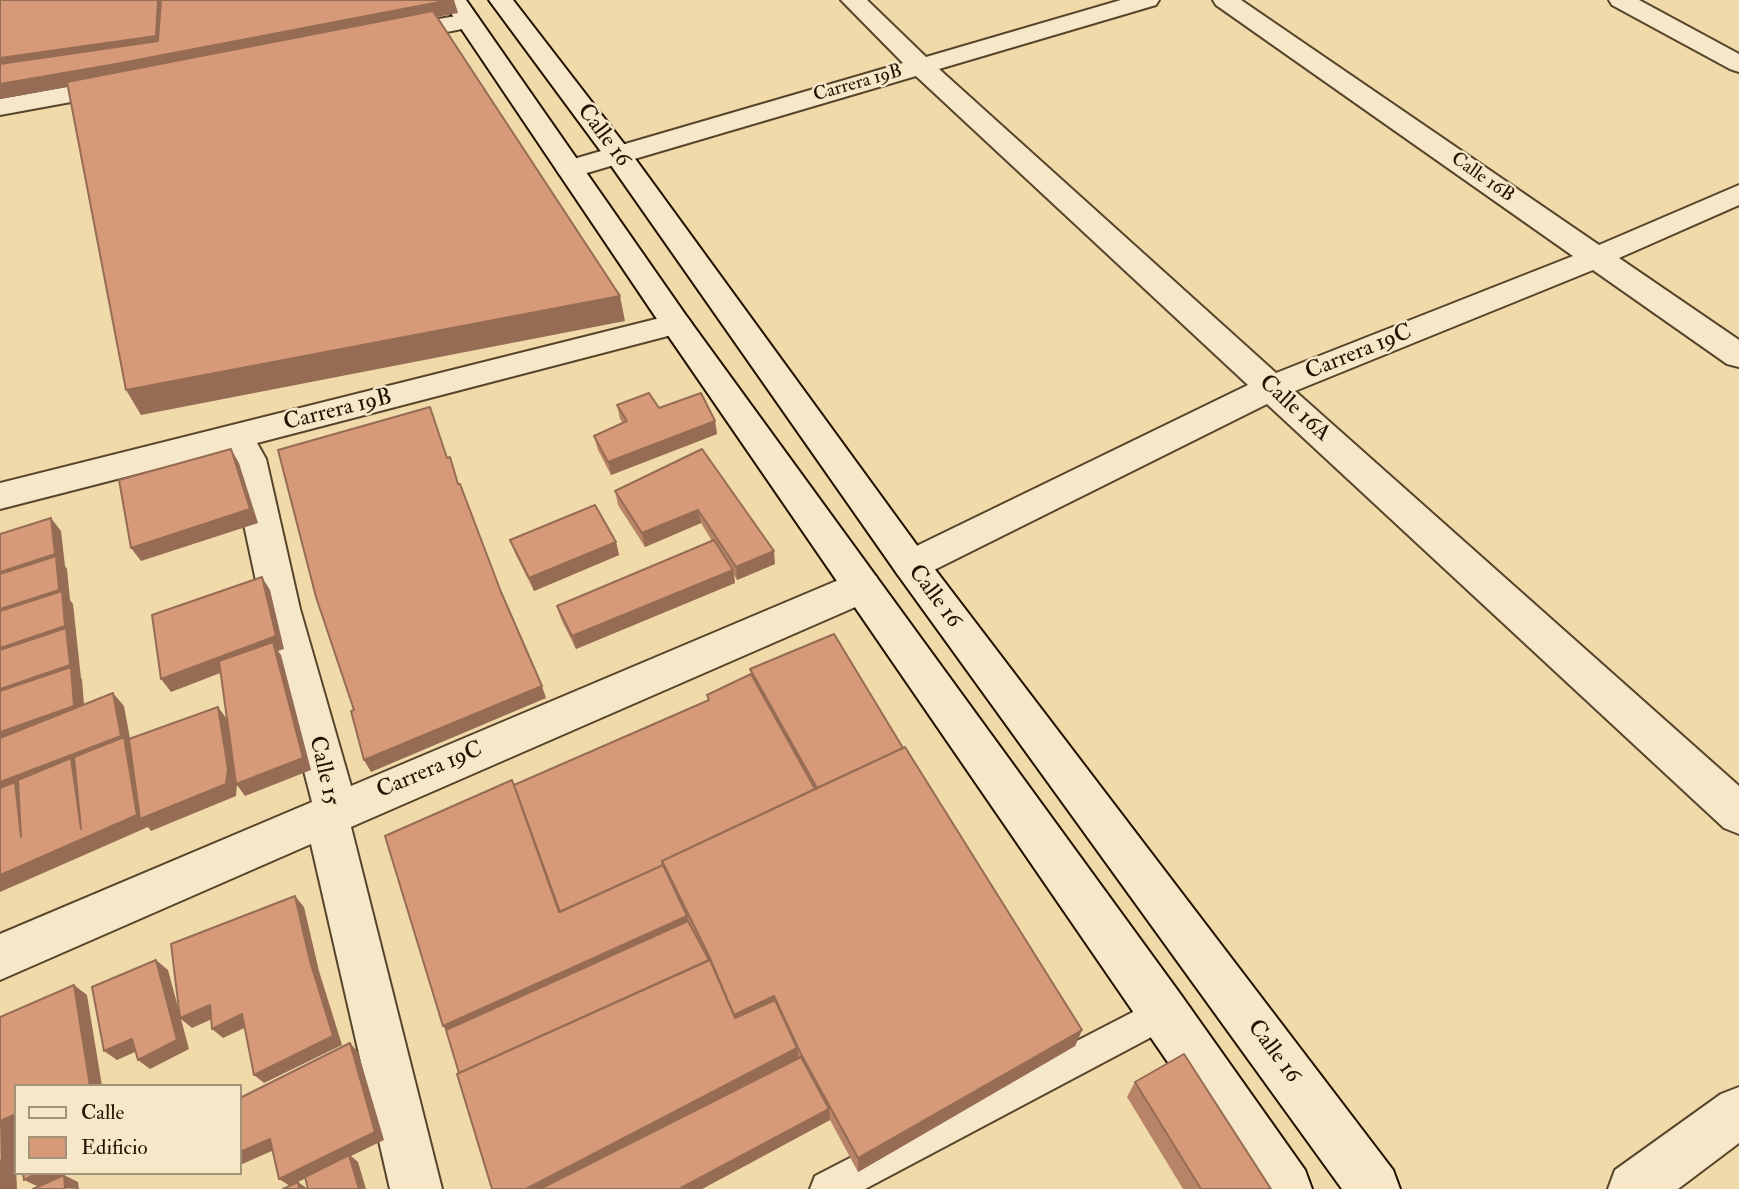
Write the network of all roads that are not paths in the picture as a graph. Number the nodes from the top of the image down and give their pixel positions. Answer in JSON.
{"nodes":[{"id":1,"x":501,"y":0,"type":"edge"},
{"id":2,"x":853,"y":0,"type":"edge"},
{"id":3,"x":1147,"y":0,"type":"edge"},
{"id":4,"x":1225,"y":0,"type":"edge"},
{"id":5,"x":1621,"y":0,"type":"edge"},
{"id":6,"x":461,"y":10,"type":"edge"},
{"id":7,"x":364,"y":40,"type":"edge"},
{"id":8,"x":1739,"y":64,"type":"edge"},
{"id":9,"x":921,"y":66,"type":"junction"},
{"id":10,"x":141,"y":81,"type":"edge"},
{"id":11,"x":0,"y":107,"type":"edge"},
{"id":12,"x":618,"y":155,"type":"junction"},
{"id":13,"x":570,"y":169,"type":"junction"},
{"id":14,"x":1739,"y":194,"type":"edge"},
{"id":15,"x":1597,"y":257,"type":"junction"},
{"id":16,"x":676,"y":324,"type":"junction"},
{"id":17,"x":1739,"y":356,"type":"edge"},
{"id":18,"x":1271,"y":388,"type":"junction"},
{"id":19,"x":236,"y":437,"type":"junction"},
{"id":20,"x":0,"y":496,"type":"edge"},
{"id":21,"x":911,"y":565,"type":"junction"},
{"id":22,"x":862,"y":587,"type":"junction"},
{"id":23,"x":336,"y":811,"type":"junction"},
{"id":24,"x":1739,"y":814,"type":"edge"},
{"id":25,"x":0,"y":957,"type":"edge"},
{"id":26,"x":1164,"y":1012,"type":"junction"},
{"id":27,"x":1739,"y":1112,"type":"edge"},
{"id":28,"x":416,"y":1189,"type":"edge"},
{"id":29,"x":828,"y":1189,"type":"edge"},
{"id":30,"x":1286,"y":1189,"type":"edge"},
{"id":31,"x":1374,"y":1189,"type":"edge"},
{"id":32,"x":1634,"y":1189,"type":"edge"}],
"edges":[{"from":1,"to":12,"type":"street","name":"Calle 16"},
{"from":2,"to":9,"type":"street","name":"Calle 16A"},
{"from":3,"to":9,"type":"street","name":"Carrera 19B"},
{"from":4,"to":15,"type":"street","name":"Calle 16B"},
{"from":5,"to":8,"type":"street"},
{"from":6,"to":7,"type":"street"},
{"from":6,"to":13,"type":"street","name":"Calle 16"},
{"from":9,"to":12,"type":"street","name":"Carrera 19B"},
{"from":9,"to":18,"type":"street","name":"Calle 16A"},
{"from":10,"to":11,"type":"street"},
{"from":12,"to":13,"type":"street","name":"Carrera 19B"},
{"from":12,"to":21,"type":"street","name":"Calle 16"},
{"from":13,"to":16,"type":"street","name":"Calle 16"},
{"from":14,"to":15,"type":"street","name":"Carrera 19C"},
{"from":15,"to":17,"type":"street","name":"Calle 16B"},
{"from":15,"to":18,"type":"street","name":"Carrera 19C"},
{"from":16,"to":19,"type":"street","name":"Carrera 19B"},
{"from":16,"to":22,"type":"street","name":"Calle 16"},
{"from":18,"to":21,"type":"street","name":"Carrera 19C"},
{"from":18,"to":24,"type":"street","name":"Calle 16A"},
{"from":19,"to":20,"type":"street","name":"Carrera 19B"},
{"from":19,"to":23,"type":"street","name":"Calle 15"},
{"from":21,"to":31,"type":"street","name":"Calle 16"},
{"from":22,"to":23,"type":"street","name":"Carrera 19C"},
{"from":22,"to":26,"type":"street","name":"Calle 16"},
{"from":23,"to":25,"type":"street","name":"Carrera 19C"},
{"from":23,"to":28,"type":"street","name":"Calle 15"},
{"from":26,"to":29,"type":"lane"},
{"from":26,"to":30,"type":"street","name":"Calle 16"},
{"from":27,"to":32,"type":"street"}]}
